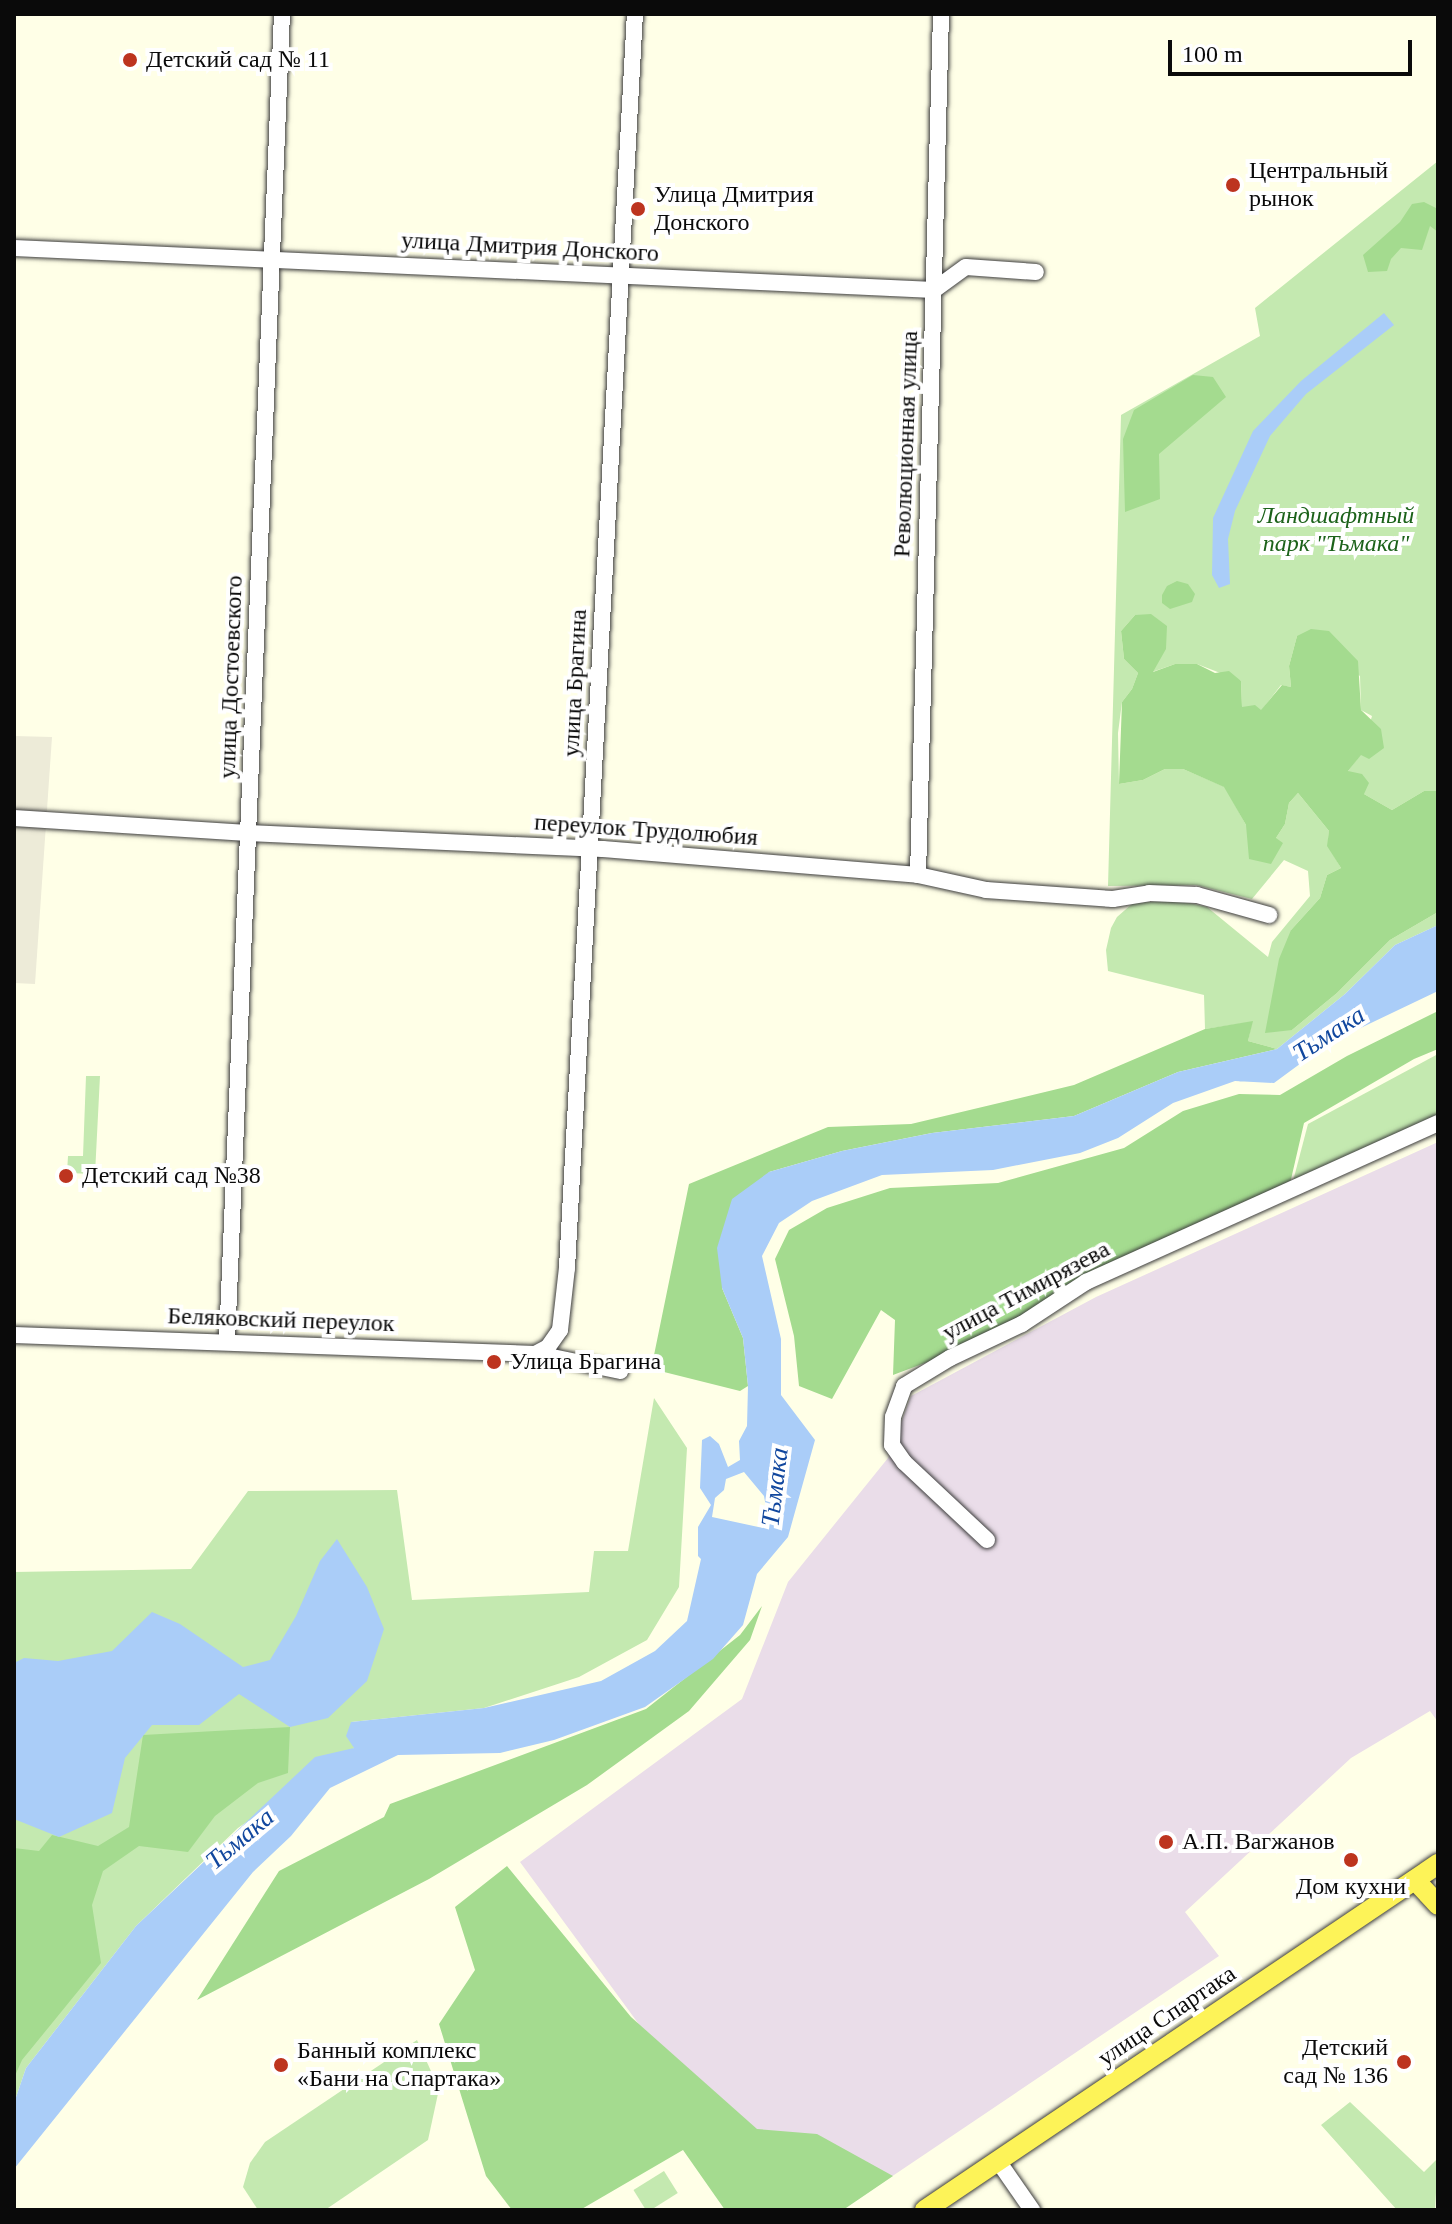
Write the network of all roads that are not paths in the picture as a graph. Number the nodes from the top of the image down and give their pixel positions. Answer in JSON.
{"nodes":[{"id":1,"x":282,"y":14,"type":"edge"},
{"id":2,"x":635,"y":14,"type":"edge"},
{"id":3,"x":941,"y":14,"type":"edge"},
{"id":4,"x":14,"y":248,"type":"edge"},
{"id":5,"x":272,"y":260,"type":"junction"},
{"id":6,"x":1036,"y":272,"type":"dead end"},
{"id":7,"x":621,"y":275,"type":"junction"},
{"id":8,"x":934,"y":290,"type":"junction"},
{"id":9,"x":14,"y":818,"type":"edge"},
{"id":10,"x":248,"y":833,"type":"junction"},
{"id":11,"x":591,"y":848,"type":"junction"},
{"id":12,"x":918,"y":875,"type":"junction"},
{"id":13,"x":1269,"y":915,"type":"dead end"},
{"id":14,"x":1438,"y":1123,"type":"edge"},
{"id":15,"x":14,"y":1335,"type":"edge"},
{"id":16,"x":227,"y":1342,"type":"junction"},
{"id":17,"x":542,"y":1352,"type":"junction"},
{"id":18,"x":620,"y":1371,"type":"dead end"},
{"id":19,"x":987,"y":1540,"type":"dead end"},
{"id":20,"x":1438,"y":1864,"type":"edge"},
{"id":21,"x":1415,"y":1880,"type":"junction"},
{"id":22,"x":1438,"y":1905,"type":"edge"},
{"id":23,"x":998,"y":2161,"type":"junction"},
{"id":24,"x":925,"y":2210,"type":"edge"},
{"id":25,"x":1032,"y":2210,"type":"edge"}],
"edges":[{"from":1,"to":5,"type":"street","name":"улица Достоевского"},
{"from":2,"to":7,"type":"street","name":"улица Брагина"},
{"from":3,"to":8,"type":"street","name":"Революционная улица"},
{"from":4,"to":5,"type":"street","name":"улица Дмитрия Донского"},
{"from":5,"to":7,"type":"street","name":"улица Дмитрия Донского"},
{"from":5,"to":10,"type":"street","name":"улица Достоевского"},
{"from":6,"to":8,"type":"street"},
{"from":7,"to":8,"type":"street","name":"улица Дмитрия Донского"},
{"from":7,"to":11,"type":"street","name":"улица Брагина"},
{"from":8,"to":12,"type":"street","name":"Революционная улица"},
{"from":9,"to":10,"type":"street","name":"переулок Трудолюбия"},
{"from":10,"to":11,"type":"street","name":"переулок Трудолюбия"},
{"from":10,"to":16,"type":"street","name":"улица Достоевского"},
{"from":11,"to":12,"type":"street","name":"переулок Трудолюбия"},
{"from":11,"to":17,"type":"street","name":"улица Брагина"},
{"from":12,"to":13,"type":"street","name":"переулок Трудолюбия"},
{"from":14,"to":19,"type":"street","name":"улица Тимирязева"},
{"from":15,"to":16,"type":"street","name":"Беляковский переулок"},
{"from":16,"to":17,"type":"street","name":"Беляковский переулок"},
{"from":17,"to":18,"type":"street","name":"Беляковский переулок"},
{"from":20,"to":21,"type":"main road","name":"улица Спартака"},
{"from":21,"to":22,"type":"main road"},
{"from":21,"to":23,"type":"main road","name":"улица Спартака"},
{"from":23,"to":24,"type":"main road","name":"улица Спартака"},
{"from":23,"to":25,"type":"street"}]}
